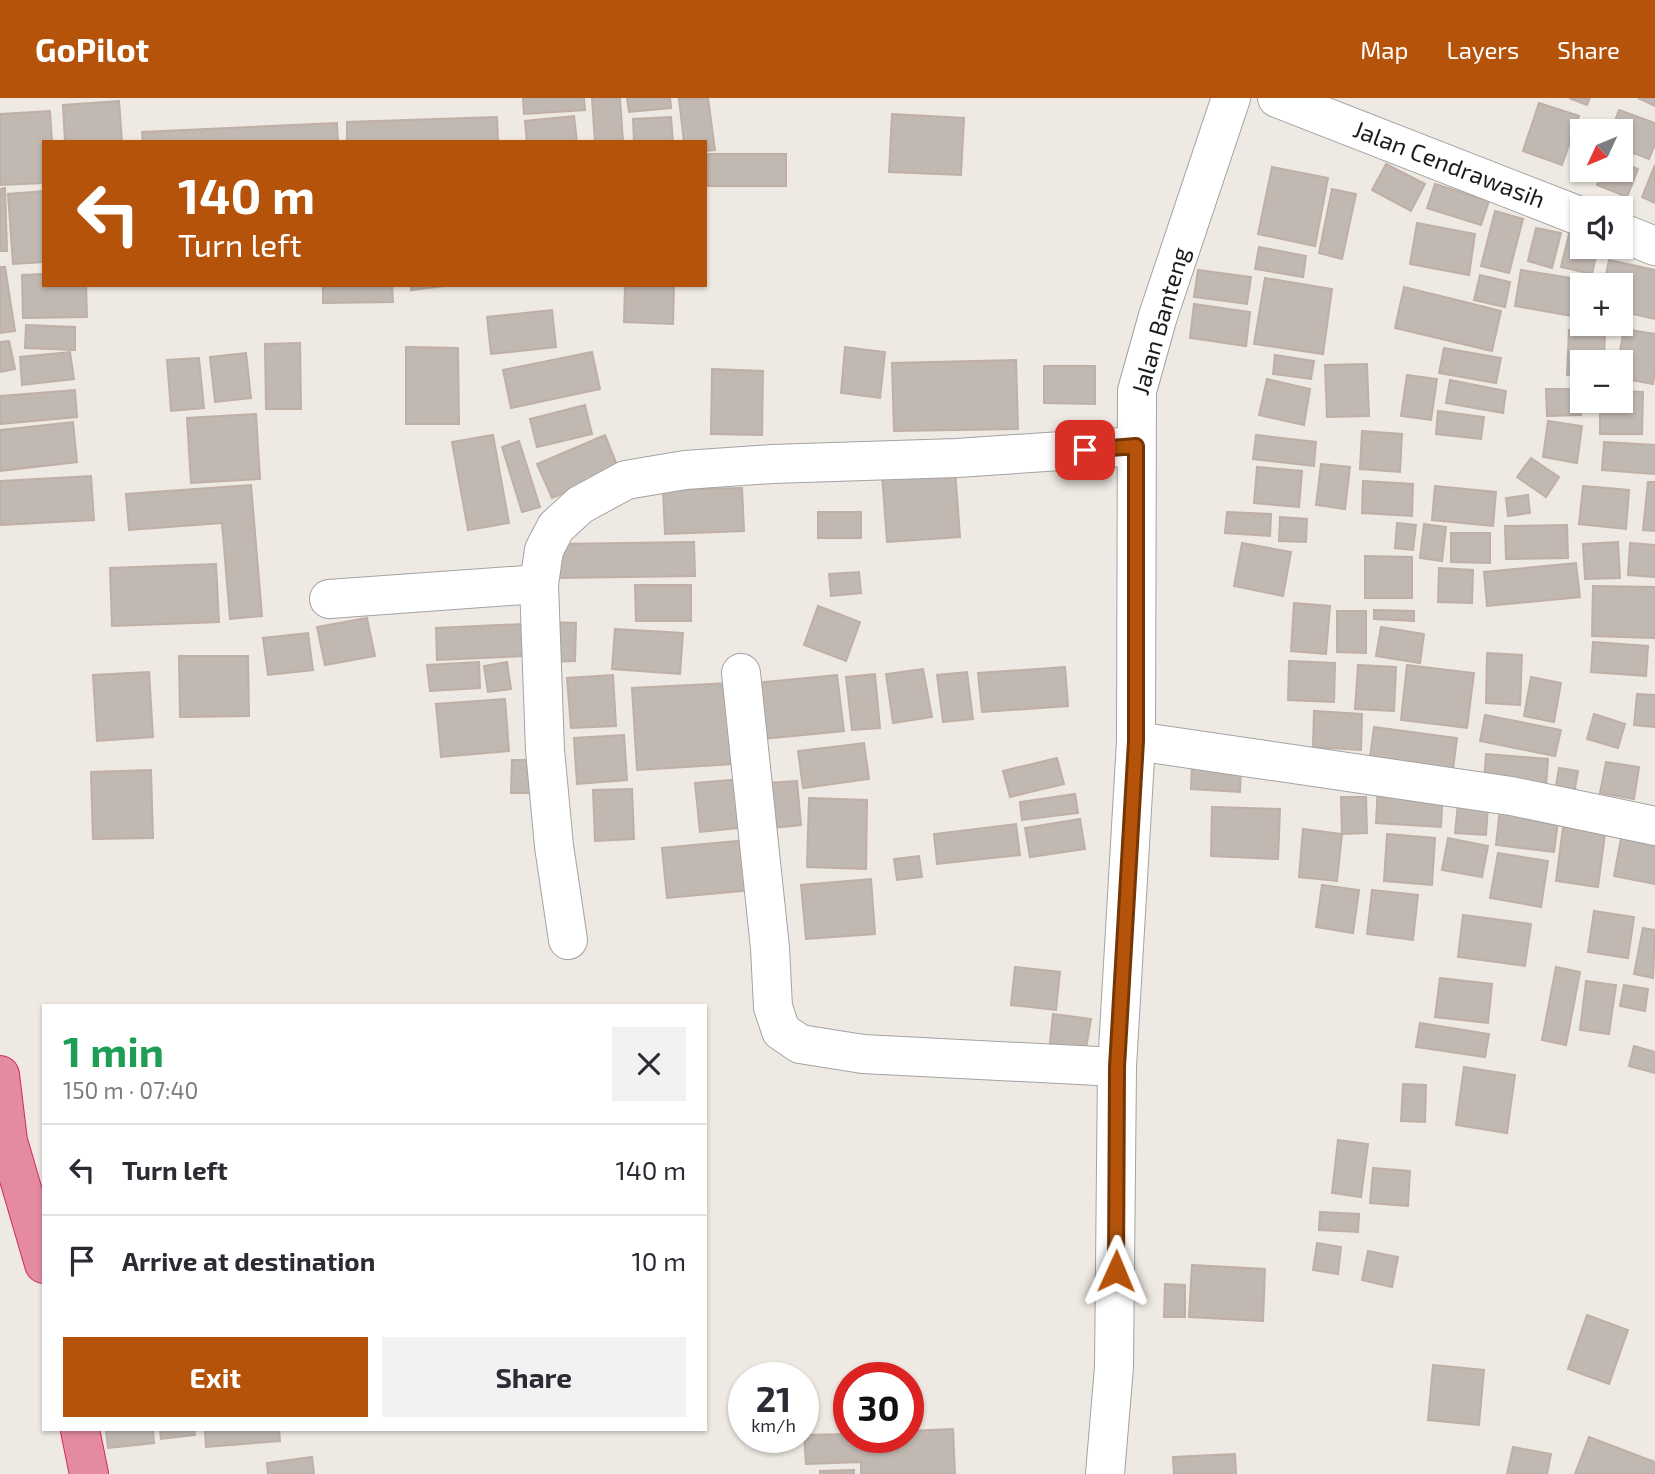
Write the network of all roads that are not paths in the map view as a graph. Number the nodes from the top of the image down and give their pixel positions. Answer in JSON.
{"nodes":[{"id":1,"x":1231,"y":98,"type":"edge"},
{"id":2,"x":1278,"y":98,"type":"edge"},
{"id":3,"x":1570,"y":212,"type":"edge"},
{"id":4,"x":1633,"y":237,"type":"edge"},
{"id":5,"x":1655,"y":246,"type":"edge"},
{"id":6,"x":1136,"y":446,"type":"junction"},
{"id":7,"x":539,"y":584,"type":"junction"},
{"id":8,"x":329,"y":599,"type":"dead end"},
{"id":9,"x":741,"y":673,"type":"dead end"},
{"id":10,"x":1136,"y":741,"type":"junction"},
{"id":11,"x":1655,"y":826,"type":"edge"},
{"id":12,"x":568,"y":940,"type":"dead end"},
{"id":13,"x":1117,"y":1067,"type":"junction"},
{"id":14,"x":0,"y":1075,"type":"edge"},
{"id":15,"x":4,"y":1141,"type":"edge"},
{"id":16,"x":42,"y":1258,"type":"edge"},
{"id":17,"x":80,"y":1431,"type":"edge"},
{"id":18,"x":89,"y":1474,"type":"edge"},
{"id":19,"x":1105,"y":1474,"type":"edge"}],
"edges":[{"from":1,"to":6,"type":"street","name":"Jalan Banteng"},
{"from":2,"to":3,"type":"street","name":"Jalan Cendrawasih"},
{"from":4,"to":5,"type":"street"},
{"from":6,"to":7,"type":"street"},
{"from":6,"to":10,"type":"street","name":"Jalan Banteng"},
{"from":7,"to":8,"type":"street"},
{"from":7,"to":12,"type":"street"},
{"from":9,"to":13,"type":"street"},
{"from":10,"to":11,"type":"street"},
{"from":10,"to":13,"type":"street","name":"Jalan Banteng"},
{"from":13,"to":19,"type":"street","name":"Jalan Banteng"},
{"from":14,"to":15,"type":"highway"},
{"from":15,"to":16,"type":"highway"},
{"from":17,"to":18,"type":"highway"}]}
